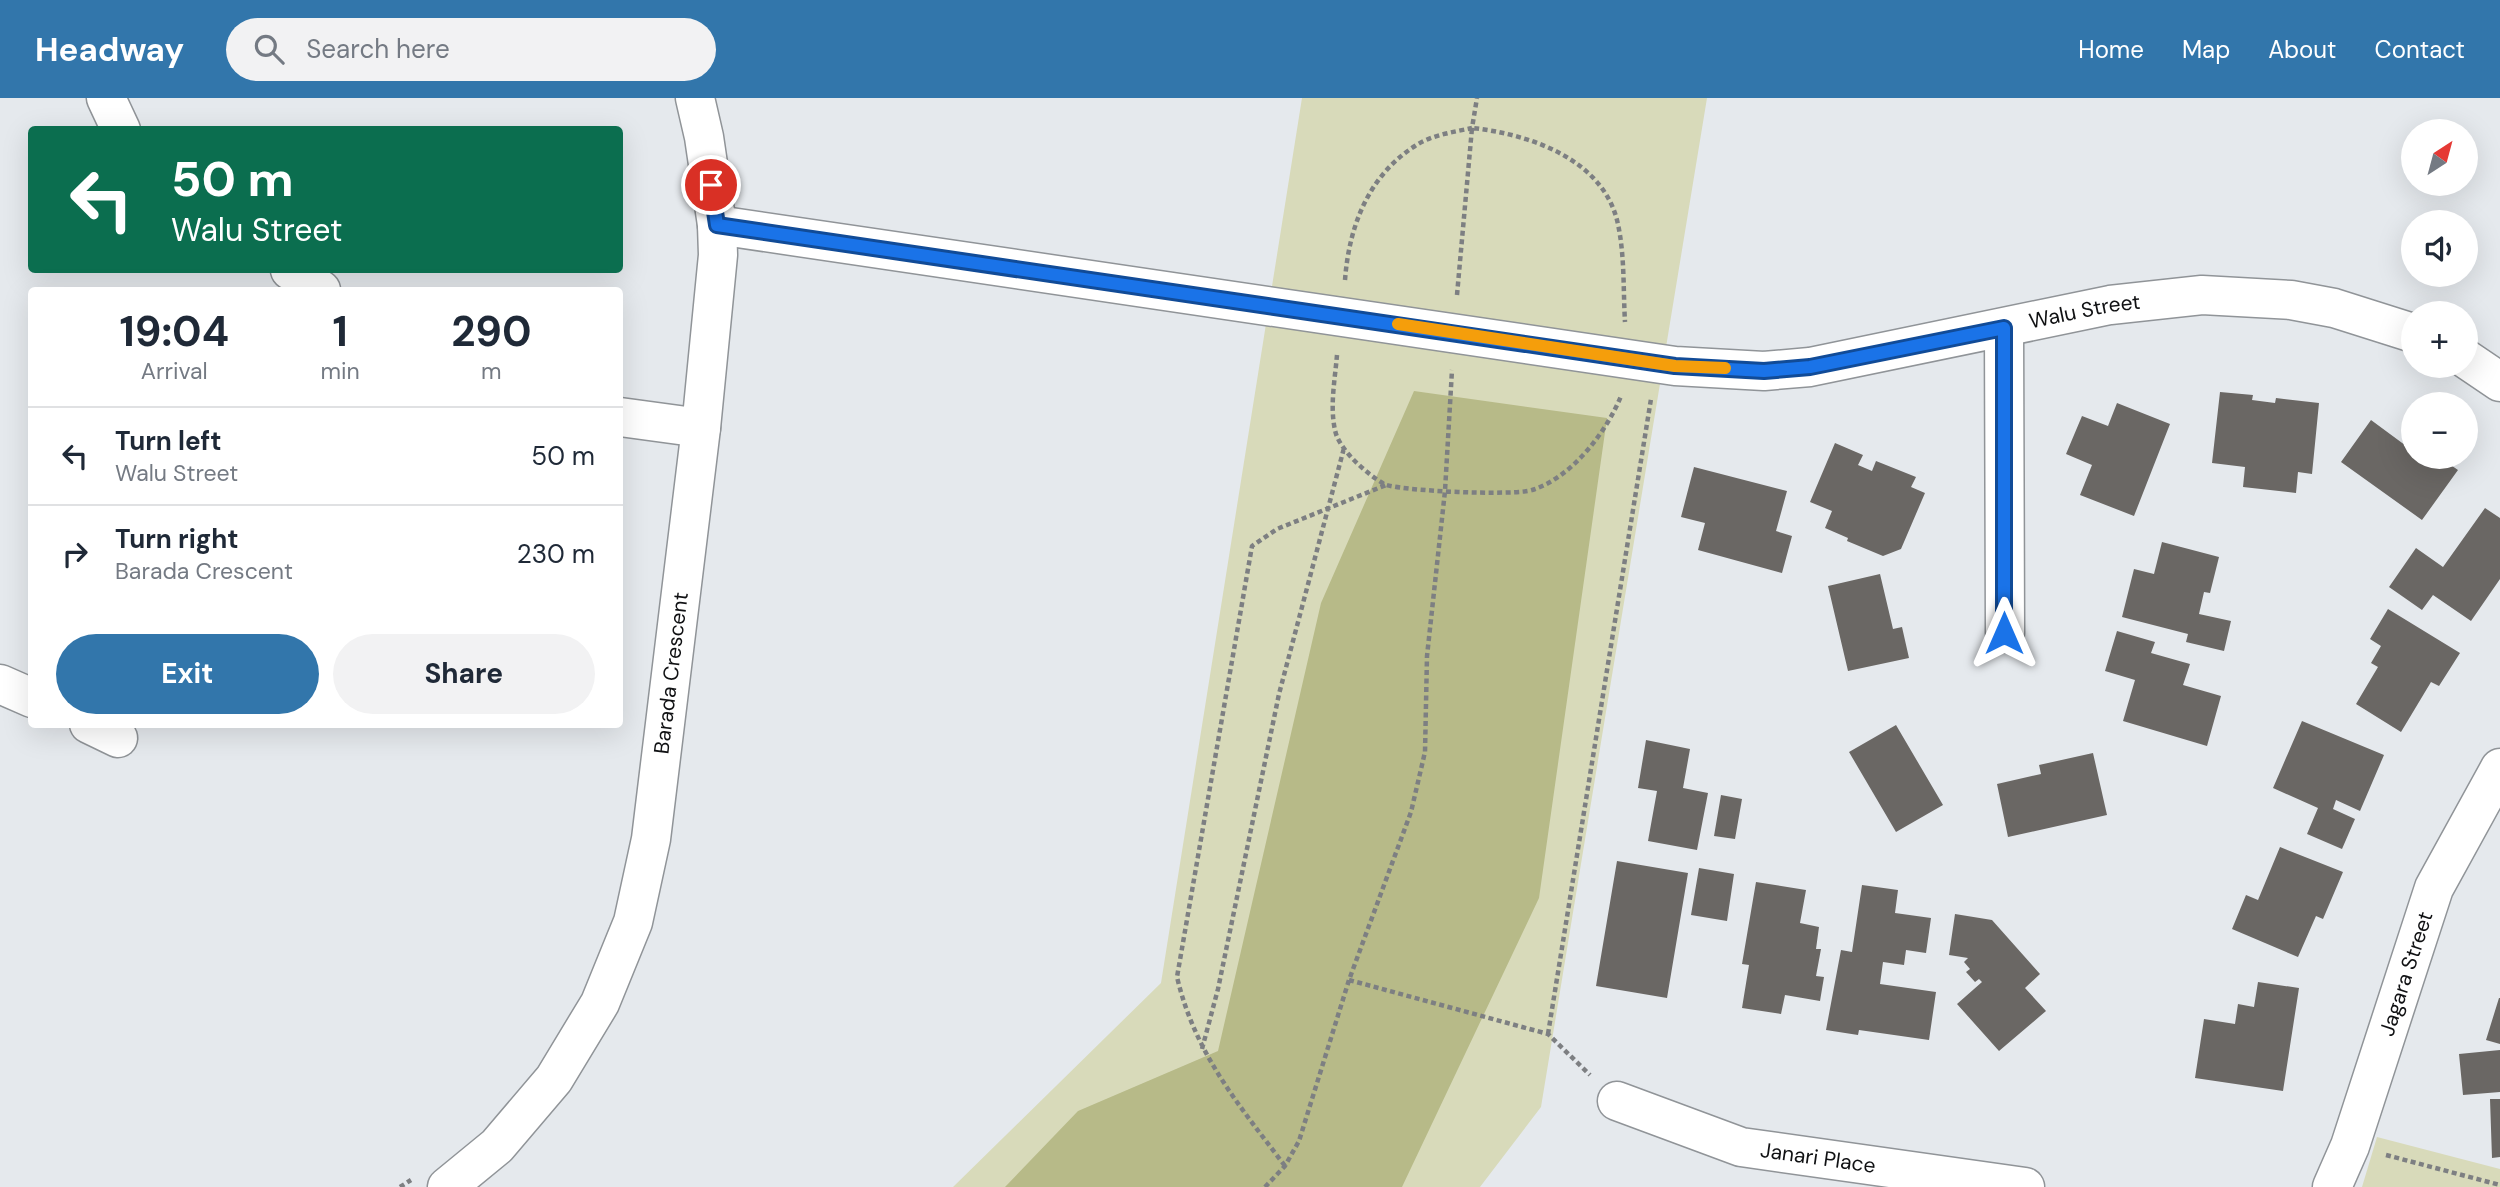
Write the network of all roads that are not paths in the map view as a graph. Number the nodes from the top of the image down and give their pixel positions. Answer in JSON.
{"nodes":[{"id":1,"x":106,"y":98,"type":"edge"},
{"id":2,"x":695,"y":98,"type":"edge"},
{"id":3,"x":119,"y":126,"type":"edge"},
{"id":4,"x":717,"y":225,"type":"junction"},
{"id":5,"x":294,"y":273,"type":"edge"},
{"id":6,"x":316,"y":287,"type":"edge"},
{"id":7,"x":2004,"y":328,"type":"junction"},
{"id":8,"x":2401,"y":329,"type":"edge"},
{"id":9,"x":2478,"y":367,"type":"edge"},
{"id":10,"x":2500,"y":382,"type":"edge"},
{"id":11,"x":623,"y":417,"type":"edge"},
{"id":12,"x":701,"y":428,"type":"junction"},
{"id":13,"x":2004,"y":633,"type":"dead end"},
{"id":14,"x":0,"y":684,"type":"edge"},
{"id":15,"x":28,"y":696,"type":"edge"},
{"id":16,"x":2500,"y":768,"type":"edge"},
{"id":17,"x":1617,"y":1101,"type":"road end"},
{"id":18,"x":432,"y":1182,"type":"edge"},
{"id":19,"x":2025,"y":1187,"type":"edge"},
{"id":20,"x":2332,"y":1187,"type":"edge"}],
"edges":[{"from":1,"to":3,"type":"street"},
{"from":2,"to":4,"type":"street","name":"Barada Crescent"},
{"from":4,"to":7,"type":"street","name":"Walu Street"},
{"from":4,"to":12,"type":"street","name":"Barada Crescent"},
{"from":5,"to":6,"type":"street"},
{"from":7,"to":8,"type":"street","name":"Walu Street"},
{"from":7,"to":13,"type":"street"},
{"from":9,"to":10,"type":"street"},
{"from":11,"to":12,"type":"street"},
{"from":12,"to":18,"type":"street","name":"Barada Crescent"},
{"from":14,"to":15,"type":"street"},
{"from":16,"to":20,"type":"street","name":"Jagara Street"},
{"from":17,"to":19,"type":"street","name":"Janari Place"}]}
